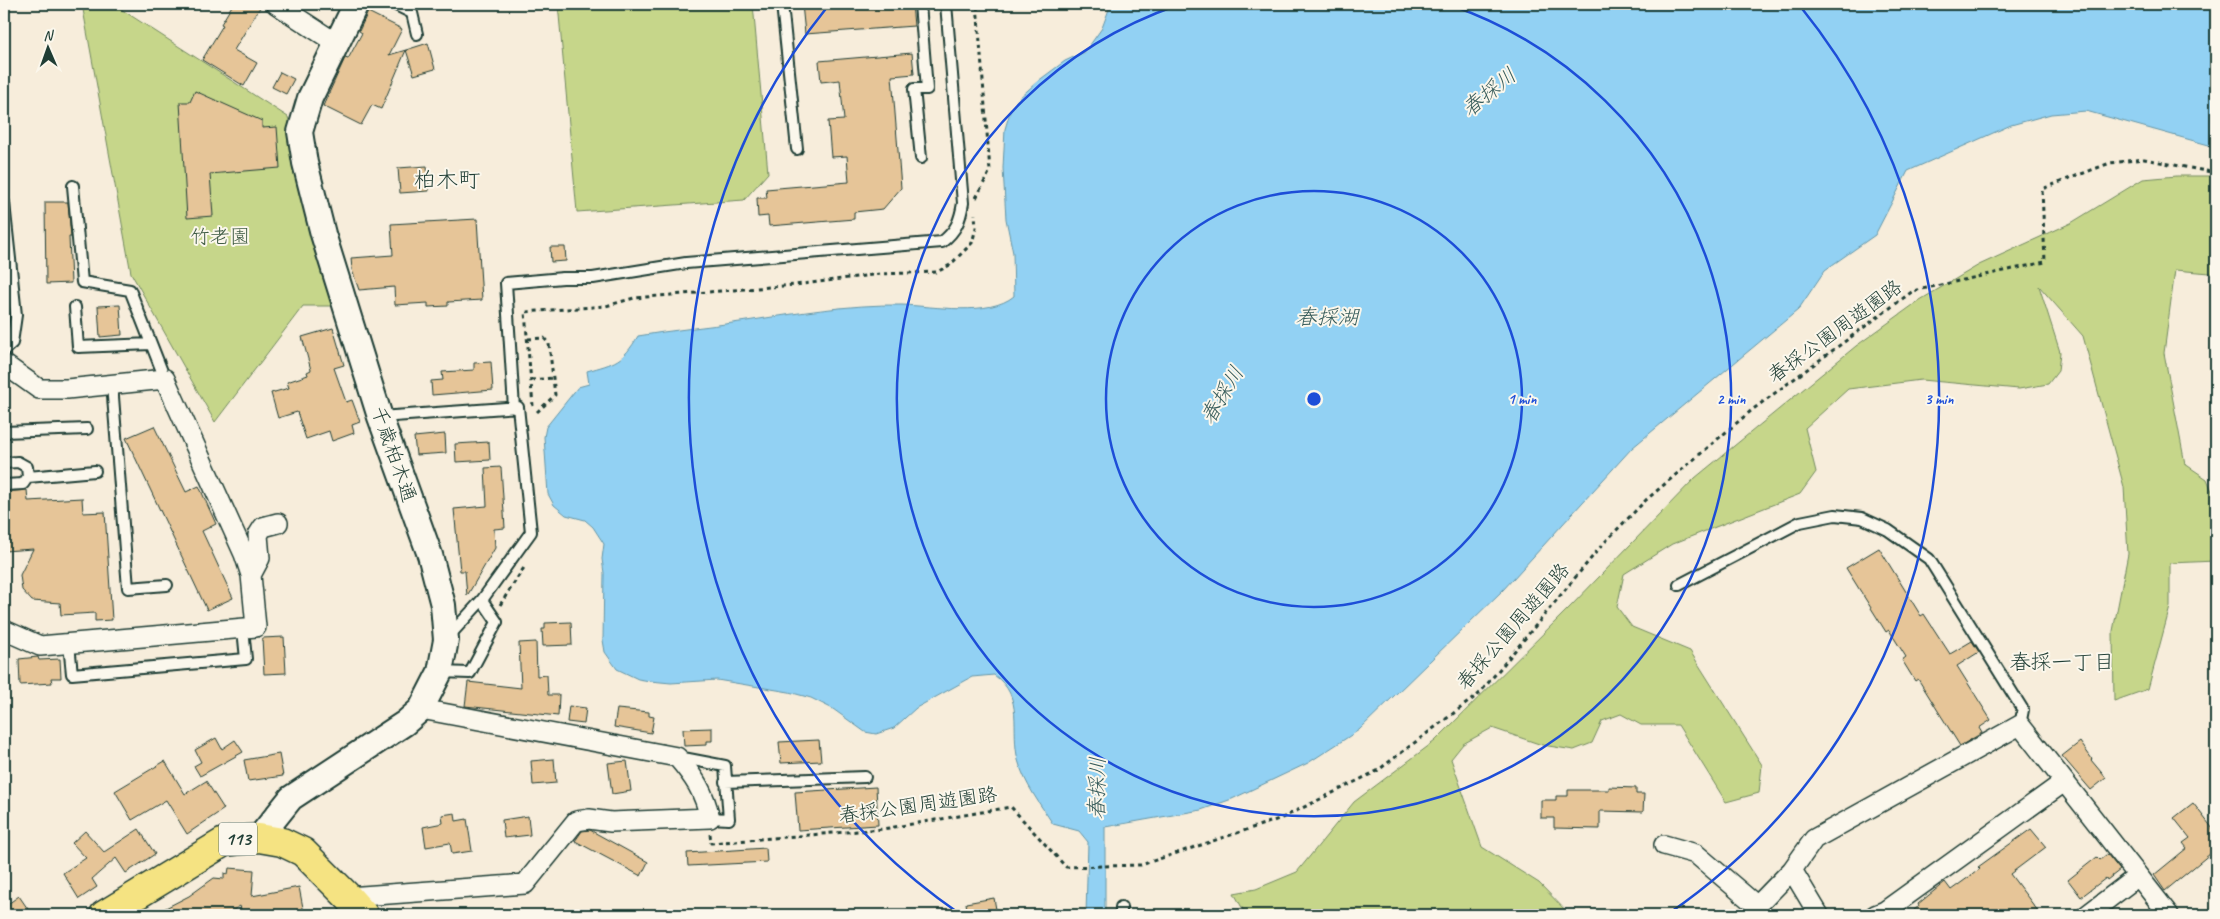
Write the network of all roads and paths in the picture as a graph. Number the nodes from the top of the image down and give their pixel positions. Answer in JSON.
{"nodes":[{"id":1,"x":276,"y":4,"type":"edge"},
{"id":2,"x":356,"y":4,"type":"edge"},
{"id":3,"x":394,"y":4,"type":"edge"},
{"id":4,"x":782,"y":4,"type":"edge"},
{"id":5,"x":920,"y":4,"type":"edge"},
{"id":6,"x":946,"y":4,"type":"edge"},
{"id":7,"x":977,"y":4,"type":"edge"},
{"id":8,"x":417,"y":34,"type":"dead end"},
{"id":9,"x":336,"y":43,"type":"junction"},
{"id":10,"x":797,"y":149,"type":"dead end"},
{"id":11,"x":921,"y":158,"type":"dead end"},
{"id":12,"x":2216,"y":173,"type":"edge"},
{"id":13,"x":72,"y":186,"type":"dead end"},
{"id":14,"x":975,"y":201,"type":"dead end"},
{"id":15,"x":4,"y":203,"type":"edge"},
{"id":16,"x":975,"y":210,"type":"dead end"},
{"id":17,"x":75,"y":307,"type":"dead end"},
{"id":18,"x":528,"y":339,"type":"junction"},
{"id":19,"x":151,"y":344,"type":"junction"},
{"id":20,"x":4,"y":350,"type":"edge"},
{"id":21,"x":4,"y":364,"type":"edge"},
{"id":22,"x":553,"y":378,"type":"junction"},
{"id":23,"x":165,"y":379,"type":"junction"},
{"id":24,"x":531,"y":380,"type":"junction"},
{"id":25,"x":112,"y":384,"type":"junction"},
{"id":26,"x":514,"y":408,"type":"junction"},
{"id":27,"x":537,"y":412,"type":"dead end"},
{"id":28,"x":380,"y":417,"type":"junction"},
{"id":29,"x":534,"y":419,"type":"dead end"},
{"id":30,"x":87,"y":430,"type":"dead end"},
{"id":31,"x":4,"y":432,"type":"edge"},
{"id":32,"x":4,"y":463,"type":"edge"},
{"id":33,"x":95,"y":471,"type":"dead end"},
{"id":34,"x":28,"y":477,"type":"junction"},
{"id":35,"x":4,"y":485,"type":"edge"},
{"id":36,"x":278,"y":523,"type":"dead end"},
{"id":37,"x":529,"y":561,"type":"dead end"},
{"id":38,"x":251,"y":575,"type":"junction"},
{"id":39,"x":167,"y":585,"type":"dead end"},
{"id":40,"x":1679,"y":585,"type":"dead end"},
{"id":41,"x":482,"y":600,"type":"junction"},
{"id":42,"x":493,"y":616,"type":"junction"},
{"id":43,"x":243,"y":629,"type":"junction"},
{"id":44,"x":4,"y":630,"type":"edge"},
{"id":45,"x":446,"y":640,"type":"junction"},
{"id":46,"x":69,"y":644,"type":"junction"},
{"id":47,"x":440,"y":672,"type":"junction"},
{"id":48,"x":421,"y":709,"type":"junction"},
{"id":49,"x":2020,"y":725,"type":"junction"},
{"id":50,"x":677,"y":757,"type":"junction"},
{"id":51,"x":864,"y":777,"type":"dead end"},
{"id":52,"x":725,"y":782,"type":"junction"},
{"id":53,"x":2064,"y":782,"type":"junction"},
{"id":54,"x":710,"y":818,"type":"junction"},
{"id":55,"x":259,"y":838,"type":"junction"},
{"id":56,"x":1664,"y":845,"type":"dead end"},
{"id":57,"x":1792,"y":870,"type":"junction"},
{"id":58,"x":2138,"y":876,"type":"junction"},
{"id":59,"x":357,"y":906,"type":"edge"},
{"id":60,"x":104,"y":915,"type":"edge"},
{"id":61,"x":1819,"y":915,"type":"edge"},
{"id":62,"x":1875,"y":915,"type":"edge"},
{"id":63,"x":2087,"y":915,"type":"edge"},
{"id":64,"x":2169,"y":915,"type":"edge"}],
"edges":[{"from":1,"to":9,"type":"street"},
{"from":2,"to":9,"type":"street","name":"千歳柏木通"},
{"from":3,"to":8,"type":"lane"},
{"from":4,"to":10,"type":"lane"},
{"from":5,"to":11,"type":"lane"},
{"from":6,"to":26,"type":"lane"},
{"from":7,"to":14,"type":"path"},
{"from":9,"to":28,"type":"street","name":"千歳柏木通"},
{"from":12,"to":54,"type":"path","name":"春採公園周遊園路"},
{"from":13,"to":19,"type":"lane"},
{"from":15,"to":20,"type":"lane"},
{"from":16,"to":18,"type":"path"},
{"from":17,"to":19,"type":"lane"},
{"from":18,"to":22,"type":"path"},
{"from":18,"to":24,"type":"path"},
{"from":19,"to":23,"type":"lane"},
{"from":21,"to":25,"type":"street"},
{"from":22,"to":24,"type":"path"},
{"from":22,"to":27,"type":"path"},
{"from":23,"to":25,"type":"street"},
{"from":23,"to":38,"type":"street"},
{"from":24,"to":29,"type":"path"},
{"from":25,"to":39,"type":"lane"},
{"from":26,"to":28,"type":"lane"},
{"from":26,"to":41,"type":"lane"},
{"from":28,"to":45,"type":"street","name":"千歳柏木通"},
{"from":30,"to":31,"type":"lane"},
{"from":32,"to":34,"type":"lane"},
{"from":33,"to":34,"type":"lane"},
{"from":34,"to":35,"type":"lane"},
{"from":36,"to":38,"type":"street"},
{"from":37,"to":42,"type":"path"},
{"from":38,"to":43,"type":"street"},
{"from":40,"to":49,"type":"lane"},
{"from":41,"to":42,"type":"lane"},
{"from":41,"to":45,"type":"lane"},
{"from":42,"to":47,"type":"lane"},
{"from":43,"to":46,"type":"street"},
{"from":43,"to":46,"type":"lane"},
{"from":44,"to":46,"type":"street"},
{"from":45,"to":47,"type":"street","name":"千歳柏木通"},
{"from":47,"to":48,"type":"street","name":"千歳柏木通"},
{"from":48,"to":50,"type":"street"},
{"from":48,"to":55,"type":"street","name":"千歳柏木通"},
{"from":49,"to":53,"type":"street"},
{"from":49,"to":57,"type":"street"},
{"from":50,"to":52,"type":"lane"},
{"from":50,"to":54,"type":"street"},
{"from":51,"to":52,"type":"lane"},
{"from":52,"to":54,"type":"lane"},
{"from":53,"to":58,"type":"street"},
{"from":53,"to":62,"type":"street"},
{"from":54,"to":59,"type":"street"},
{"from":55,"to":59,"type":"main road","number":"113"},
{"from":55,"to":60,"type":"main road","number":"113"},
{"from":56,"to":57,"type":"street"},
{"from":57,"to":61,"type":"street"},
{"from":58,"to":63,"type":"street"},
{"from":58,"to":64,"type":"street"}]}
